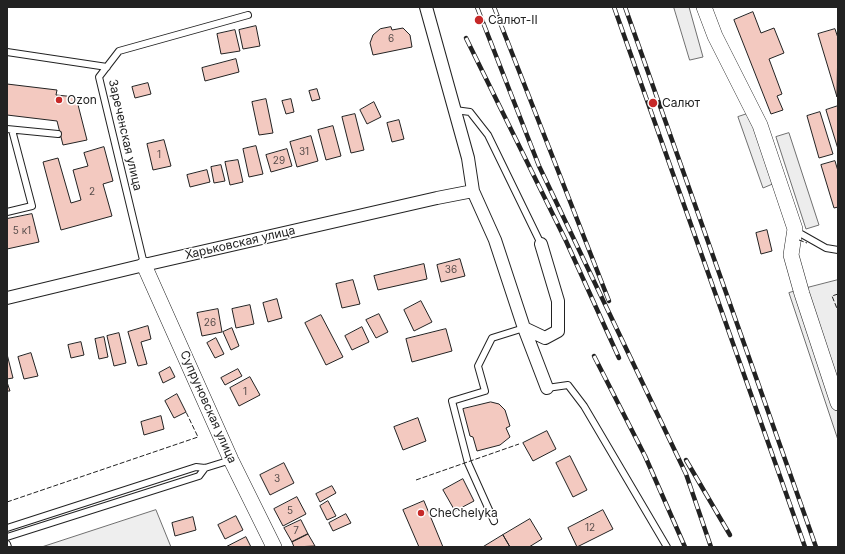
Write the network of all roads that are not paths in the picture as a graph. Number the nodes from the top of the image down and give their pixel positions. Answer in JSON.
{"nodes":[{"id":1,"x":426,"y":7,"type":"edge"},
{"id":2,"x":704,"y":7,"type":"edge"},
{"id":3,"x":248,"y":15,"type":"dead end"},
{"id":4,"x":7,"y":52,"type":"edge"},
{"id":5,"x":107,"y":67,"type":"junction"},
{"id":6,"x":455,"y":110,"type":"junction"},
{"id":7,"x":9,"y":129,"type":"edge"},
{"id":8,"x":58,"y":134,"type":"dead end"},
{"id":9,"x":473,"y":191,"type":"junction"},
{"id":10,"x":7,"y":212,"type":"edge"},
{"id":11,"x":794,"y":229,"type":"junction"},
{"id":12,"x":541,"y":244,"type":"joint"},
{"id":13,"x":838,"y":250,"type":"edge"},
{"id":14,"x":144,"y":265,"type":"junction"},
{"id":15,"x":7,"y":298,"type":"edge"},
{"id":16,"x":524,"y":328,"type":"junction"},
{"id":17,"x":546,"y":388,"type":"joint"},
{"id":18,"x":838,"y":403,"type":"edge"},
{"id":19,"x":231,"y":460,"type":"junction"},
{"id":20,"x":205,"y":468,"type":"junction"},
{"id":21,"x":494,"y":521,"type":"dead end"},
{"id":22,"x":7,"y":528,"type":"edge"},
{"id":23,"x":7,"y":537,"type":"edge"},
{"id":24,"x":7,"y":544,"type":"edge"},
{"id":25,"x":8,"y":547,"type":"edge"},
{"id":26,"x":274,"y":547,"type":"edge"},
{"id":27,"x":667,"y":547,"type":"edge"}],
"edges":[{"from":1,"to":6,"type":"street"},
{"from":2,"to":11,"type":"street"},
{"from":3,"to":5,"type":"lane","name":"Зареченская улица"},
{"from":4,"to":5,"type":"lane"},
{"from":5,"to":14,"type":"lane","name":"Зареченская улица"},
{"from":6,"to":9,"type":"street"},
{"from":6,"to":12,"type":"lane"},
{"from":7,"to":8,"type":"lane"},
{"from":7,"to":10,"type":"lane"},
{"from":9,"to":14,"type":"street","name":"Харьковская улица"},
{"from":9,"to":16,"type":"street"},
{"from":11,"to":13,"type":"lane"},
{"from":11,"to":18,"type":"street"},
{"from":12,"to":16,"type":"street"},
{"from":14,"to":15,"type":"street","name":"Харьковская улица"},
{"from":14,"to":19,"type":"street","name":"Супруновская улица"},
{"from":16,"to":17,"type":"street"},
{"from":16,"to":21,"type":"lane"},
{"from":17,"to":27,"type":"lane"},
{"from":19,"to":20,"type":"lane"},
{"from":19,"to":26,"type":"street","name":"Супруновская улица"},
{"from":20,"to":22,"type":"lane"},
{"from":20,"to":23,"type":"lane"},
{"from":24,"to":25,"type":"lane"}]}
